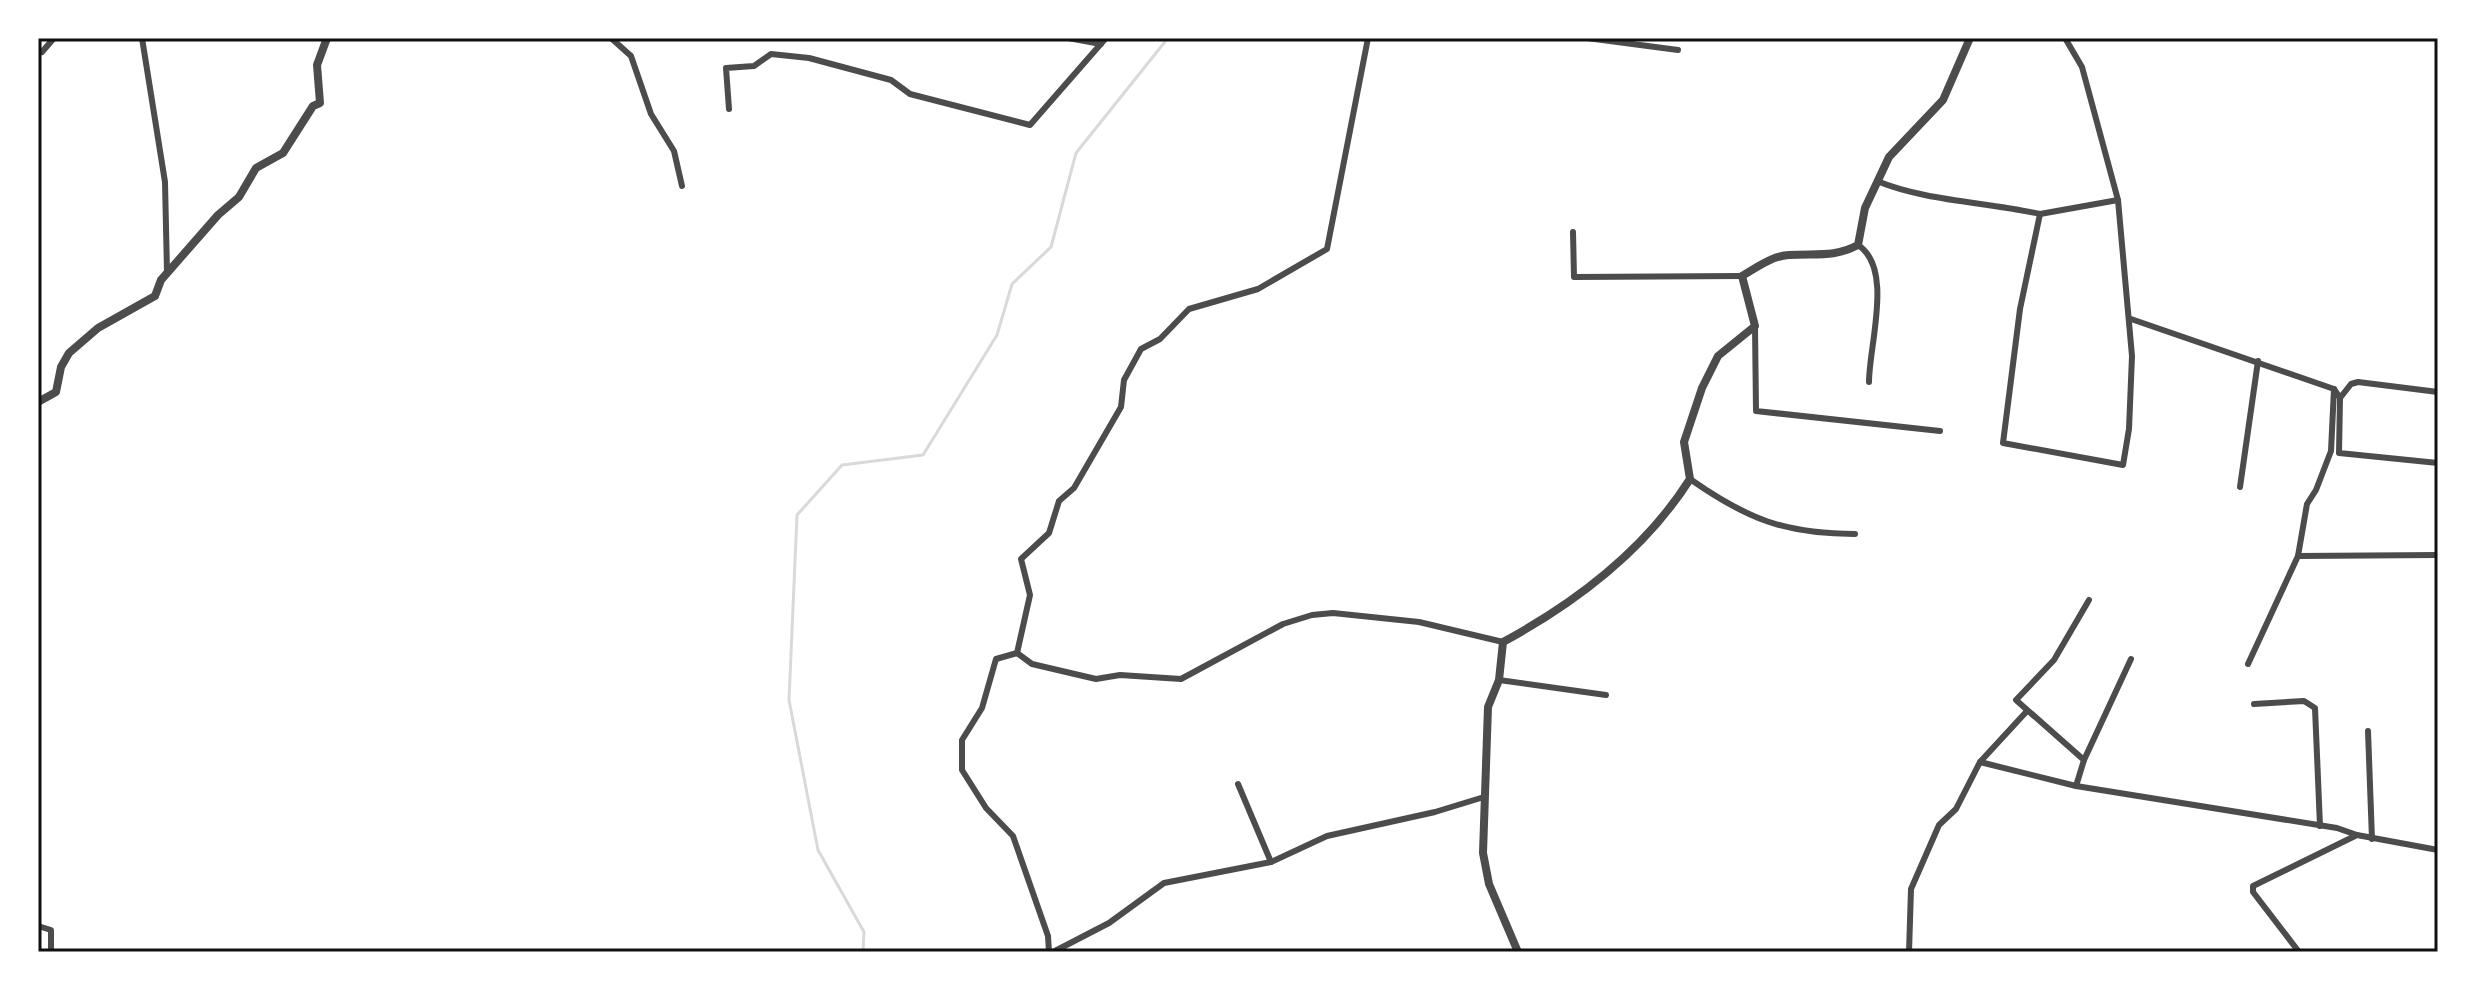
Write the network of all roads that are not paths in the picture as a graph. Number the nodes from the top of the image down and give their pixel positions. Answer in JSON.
{"nodes":[{"id":1,"x":54,"y":38,"type":"edge"},
{"id":2,"x":142,"y":38,"type":"edge"},
{"id":3,"x":327,"y":38,"type":"edge"},
{"id":4,"x":611,"y":38,"type":"edge"},
{"id":5,"x":1068,"y":38,"type":"edge"},
{"id":6,"x":1368,"y":38,"type":"edge"},
{"id":7,"x":1587,"y":38,"type":"edge"},
{"id":8,"x":1970,"y":38,"type":"edge"},
{"id":9,"x":2065,"y":38,"type":"edge"},
{"id":10,"x":1104,"y":41,"type":"edge"},
{"id":11,"x":1678,"y":50,"type":"dead end"},
{"id":12,"x":42,"y":52,"type":"dead end"},
{"id":13,"x":729,"y":109,"type":"dead end"},
{"id":14,"x":1876,"y":181,"type":"junction"},
{"id":15,"x":682,"y":186,"type":"dead end"},
{"id":16,"x":2118,"y":200,"type":"junction"},
{"id":17,"x":2040,"y":214,"type":"junction"},
{"id":18,"x":1573,"y":232,"type":"dead end"},
{"id":19,"x":1858,"y":245,"type":"junction"},
{"id":20,"x":1742,"y":276,"type":"junction"},
{"id":21,"x":167,"y":277,"type":"junction"},
{"id":22,"x":2131,"y":319,"type":"junction"},
{"id":23,"x":1755,"y":326,"type":"junction"},
{"id":24,"x":2258,"y":361,"type":"junction"},
{"id":25,"x":1869,"y":382,"type":"dead end"},
{"id":26,"x":2334,"y":389,"type":"junction"},
{"id":27,"x":2438,"y":392,"type":"edge"},
{"id":28,"x":2340,"y":398,"type":"junction"},
{"id":29,"x":38,"y":402,"type":"edge"},
{"id":30,"x":1940,"y":431,"type":"dead end"},
{"id":31,"x":2438,"y":463,"type":"edge"},
{"id":32,"x":1690,"y":479,"type":"junction"},
{"id":33,"x":2240,"y":487,"type":"dead end"},
{"id":34,"x":1855,"y":534,"type":"dead end"},
{"id":35,"x":2438,"y":555,"type":"edge"},
{"id":36,"x":2298,"y":556,"type":"junction"},
{"id":37,"x":2089,"y":600,"type":"dead end"},
{"id":38,"x":1503,"y":642,"type":"junction"},
{"id":39,"x":1017,"y":653,"type":"junction"},
{"id":40,"x":2131,"y":659,"type":"dead end"},
{"id":41,"x":2248,"y":664,"type":"dead end"},
{"id":42,"x":1499,"y":680,"type":"junction"},
{"id":43,"x":1606,"y":695,"type":"dead end"},
{"id":44,"x":2254,"y":704,"type":"dead end"},
{"id":45,"x":2027,"y":711,"type":"junction"},
{"id":46,"x":2368,"y":731,"type":"dead end"},
{"id":47,"x":2084,"y":760,"type":"junction"},
{"id":48,"x":1980,"y":762,"type":"junction"},
{"id":49,"x":1238,"y":784,"type":"dead end"},
{"id":50,"x":2076,"y":786,"type":"junction"},
{"id":51,"x":1484,"y":797,"type":"junction"},
{"id":52,"x":2320,"y":826,"type":"junction"},
{"id":53,"x":2357,"y":835,"type":"junction"},
{"id":54,"x":2372,"y":839,"type":"junction"},
{"id":55,"x":2438,"y":850,"type":"edge"},
{"id":56,"x":1271,"y":862,"type":"junction"},
{"id":57,"x":38,"y":926,"type":"edge"},
{"id":58,"x":51,"y":952,"type":"edge"},
{"id":59,"x":1051,"y":952,"type":"edge"},
{"id":60,"x":1518,"y":952,"type":"edge"},
{"id":61,"x":1909,"y":952,"type":"edge"},
{"id":62,"x":2299,"y":952,"type":"edge"}],
"edges":[{"from":1,"to":12,"type":"street"},
{"from":2,"to":21,"type":"street"},
{"from":3,"to":21,"type":"street"},
{"from":4,"to":15,"type":"street"},
{"from":5,"to":10,"type":"street"},
{"from":6,"to":39,"type":"street"},
{"from":7,"to":11,"type":"street"},
{"from":8,"to":14,"type":"street"},
{"from":9,"to":16,"type":"street"},
{"from":10,"to":13,"type":"street"},
{"from":14,"to":17,"type":"street"},
{"from":14,"to":19,"type":"street"},
{"from":16,"to":17,"type":"street"},
{"from":16,"to":22,"type":"street"},
{"from":17,"to":22,"type":"street"},
{"from":18,"to":20,"type":"street"},
{"from":19,"to":20,"type":"street"},
{"from":19,"to":25,"type":"street"},
{"from":20,"to":23,"type":"street"},
{"from":21,"to":29,"type":"street"},
{"from":22,"to":24,"type":"street"},
{"from":23,"to":30,"type":"street"},
{"from":23,"to":32,"type":"street"},
{"from":24,"to":26,"type":"street"},
{"from":24,"to":33,"type":"street"},
{"from":26,"to":28,"type":"street"},
{"from":26,"to":36,"type":"street"},
{"from":27,"to":28,"type":"street"},
{"from":28,"to":31,"type":"street"},
{"from":32,"to":34,"type":"street"},
{"from":32,"to":38,"type":"street"},
{"from":35,"to":36,"type":"street"},
{"from":36,"to":41,"type":"street"},
{"from":37,"to":45,"type":"street"},
{"from":38,"to":39,"type":"street"},
{"from":38,"to":42,"type":"street"},
{"from":39,"to":59,"type":"street"},
{"from":40,"to":47,"type":"street"},
{"from":42,"to":43,"type":"street"},
{"from":42,"to":51,"type":"street"},
{"from":44,"to":52,"type":"street"},
{"from":45,"to":47,"type":"street"},
{"from":45,"to":48,"type":"street"},
{"from":46,"to":54,"type":"street"},
{"from":47,"to":50,"type":"street"},
{"from":48,"to":50,"type":"street"},
{"from":48,"to":61,"type":"street"},
{"from":49,"to":56,"type":"street"},
{"from":50,"to":52,"type":"street"},
{"from":51,"to":56,"type":"street"},
{"from":51,"to":60,"type":"street"},
{"from":52,"to":53,"type":"street"},
{"from":53,"to":54,"type":"street"},
{"from":53,"to":62,"type":"street"},
{"from":54,"to":55,"type":"street"},
{"from":56,"to":59,"type":"street"},
{"from":57,"to":58,"type":"street"}]}
